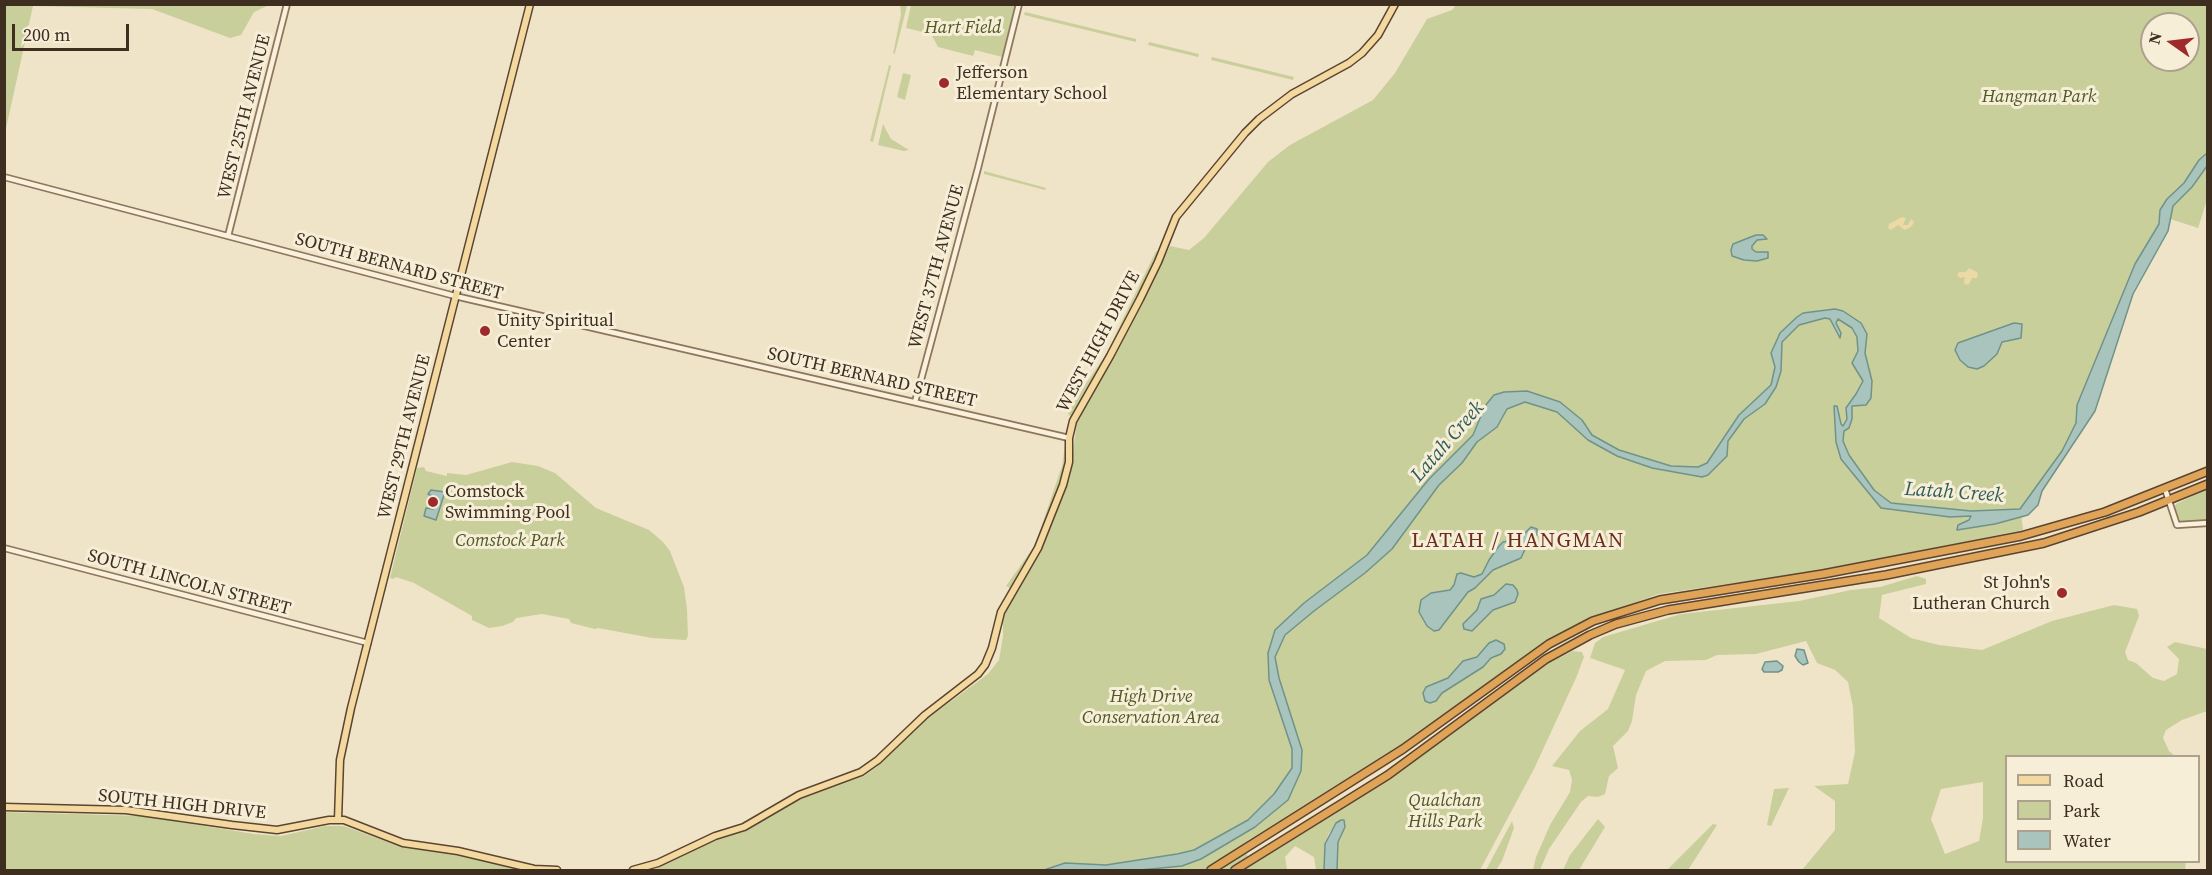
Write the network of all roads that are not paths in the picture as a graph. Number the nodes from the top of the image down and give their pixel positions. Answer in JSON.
{"nodes":[{"id":1,"x":530,"y":4,"type":"edge"},
{"id":2,"x":1019,"y":4,"type":"edge"},
{"id":3,"x":1395,"y":4,"type":"edge"},
{"id":4,"x":287,"y":5,"type":"edge"},
{"id":5,"x":4,"y":177,"type":"edge"},
{"id":6,"x":228,"y":236,"type":"junction"},
{"id":7,"x":455,"y":296,"type":"junction"},
{"id":8,"x":915,"y":402,"type":"junction"},
{"id":9,"x":1069,"y":438,"type":"junction"},
{"id":10,"x":2208,"y":471,"type":"edge"},
{"id":11,"x":2208,"y":484,"type":"edge"},
{"id":12,"x":2165,"y":489,"type":"junction"},
{"id":13,"x":2169,"y":499,"type":"junction"},
{"id":14,"x":2208,"y":524,"type":"edge"},
{"id":15,"x":4,"y":548,"type":"edge"},
{"id":16,"x":368,"y":643,"type":"junction"},
{"id":17,"x":4,"y":807,"type":"edge"},
{"id":18,"x":338,"y":820,"type":"junction"},
{"id":19,"x":557,"y":870,"type":"edge"},
{"id":20,"x":633,"y":870,"type":"edge"},
{"id":21,"x":1211,"y":870,"type":"edge"},
{"id":22,"x":1235,"y":870,"type":"edge"}],
"edges":[{"from":1,"to":7,"type":"main road","name":"WEST 29TH AVENUE"},
{"from":2,"to":8,"type":"street","name":"WEST 37TH AVENUE"},
{"from":3,"to":9,"type":"main road","name":"WEST HIGH DRIVE"},
{"from":4,"to":6,"type":"street","name":"WEST 25TH AVENUE"},
{"from":5,"to":6,"type":"street","name":"SOUTH BERNARD STREET"},
{"from":6,"to":7,"type":"street","name":"SOUTH BERNARD STREET"},
{"from":7,"to":8,"type":"street","name":"SOUTH BERNARD STREET"},
{"from":7,"to":16,"type":"main road","name":"WEST 29TH AVENUE"},
{"from":8,"to":9,"type":"street","name":"SOUTH BERNARD STREET"},
{"from":9,"to":20,"type":"main road","name":"WEST HIGH DRIVE"},
{"from":10,"to":12,"type":"highway"},
{"from":11,"to":13,"type":"highway"},
{"from":12,"to":13,"type":"street"},
{"from":12,"to":21,"type":"highway"},
{"from":13,"to":14,"type":"street"},
{"from":13,"to":22,"type":"highway"},
{"from":15,"to":16,"type":"street","name":"SOUTH LINCOLN STREET"},
{"from":16,"to":18,"type":"main road","name":"WEST 29TH AVENUE"},
{"from":17,"to":18,"type":"main road","name":"SOUTH HIGH DRIVE"},
{"from":18,"to":19,"type":"main road","name":"SOUTH HIGH DRIVE"}]}
